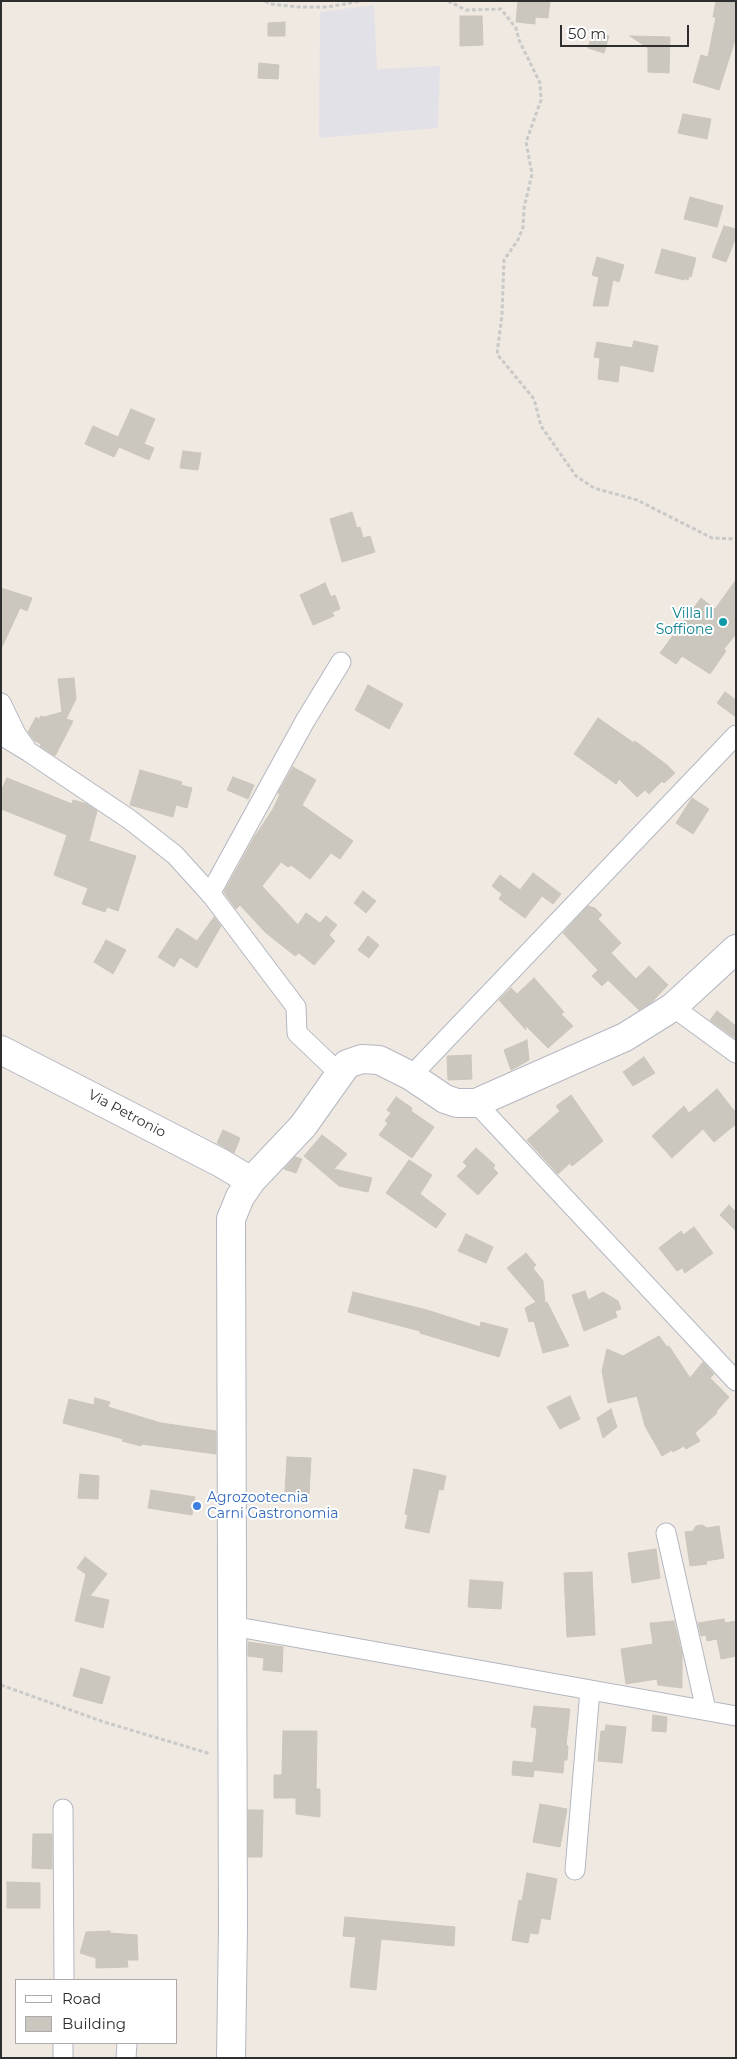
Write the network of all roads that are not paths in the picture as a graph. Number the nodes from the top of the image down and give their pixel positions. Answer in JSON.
{"nodes":[{"id":1,"x":341,"y":662,"type":"dead end"},
{"id":2,"x":1,"y":703,"type":"edge"},
{"id":3,"x":736,"y":735,"type":"edge"},
{"id":4,"x":1,"y":736,"type":"edge"},
{"id":5,"x":30,"y":752,"type":"junction"},
{"id":6,"x":210,"y":894,"type":"junction"},
{"id":7,"x":736,"y":949,"type":"edge"},
{"id":8,"x":673,"y":1007,"type":"junction"},
{"id":9,"x":1,"y":1050,"type":"edge"},
{"id":10,"x":736,"y":1053,"type":"edge"},
{"id":11,"x":340,"y":1074,"type":"junction"},
{"id":12,"x":411,"y":1076,"type":"junction"},
{"id":13,"x":476,"y":1103,"type":"junction"},
{"id":14,"x":251,"y":1181,"type":"junction"},
{"id":15,"x":736,"y":1381,"type":"edge"},
{"id":16,"x":666,"y":1533,"type":"dead end"},
{"id":17,"x":232,"y":1626,"type":"junction"},
{"id":18,"x":590,"y":1690,"type":"junction"},
{"id":19,"x":706,"y":1710,"type":"junction"},
{"id":20,"x":736,"y":1716,"type":"edge"},
{"id":21,"x":63,"y":1809,"type":"dead end"},
{"id":22,"x":575,"y":1870,"type":"dead end"},
{"id":23,"x":64,"y":1979,"type":"edge"},
{"id":24,"x":63,"y":2044,"type":"edge"},
{"id":25,"x":126,"y":2044,"type":"edge"},
{"id":26,"x":63,"y":2058,"type":"edge"},
{"id":27,"x":126,"y":2058,"type":"edge"},
{"id":28,"x":230,"y":2058,"type":"edge"}],
"edges":[{"from":1,"to":6,"type":"street"},
{"from":2,"to":5,"type":"street"},
{"from":3,"to":12,"type":"street"},
{"from":4,"to":5,"type":"street"},
{"from":5,"to":6,"type":"street"},
{"from":6,"to":11,"type":"street"},
{"from":7,"to":8,"type":"street"},
{"from":8,"to":10,"type":"street"},
{"from":8,"to":13,"type":"street"},
{"from":9,"to":14,"type":"street","name":"Via Petronio"},
{"from":11,"to":12,"type":"street"},
{"from":11,"to":14,"type":"street"},
{"from":12,"to":13,"type":"street"},
{"from":13,"to":15,"type":"street"},
{"from":14,"to":17,"type":"street"},
{"from":16,"to":19,"type":"street"},
{"from":17,"to":18,"type":"street"},
{"from":17,"to":28,"type":"street"},
{"from":18,"to":19,"type":"street"},
{"from":18,"to":22,"type":"street"},
{"from":19,"to":20,"type":"street"},
{"from":21,"to":23,"type":"street"},
{"from":24,"to":26,"type":"street"},
{"from":25,"to":27,"type":"street"}]}
